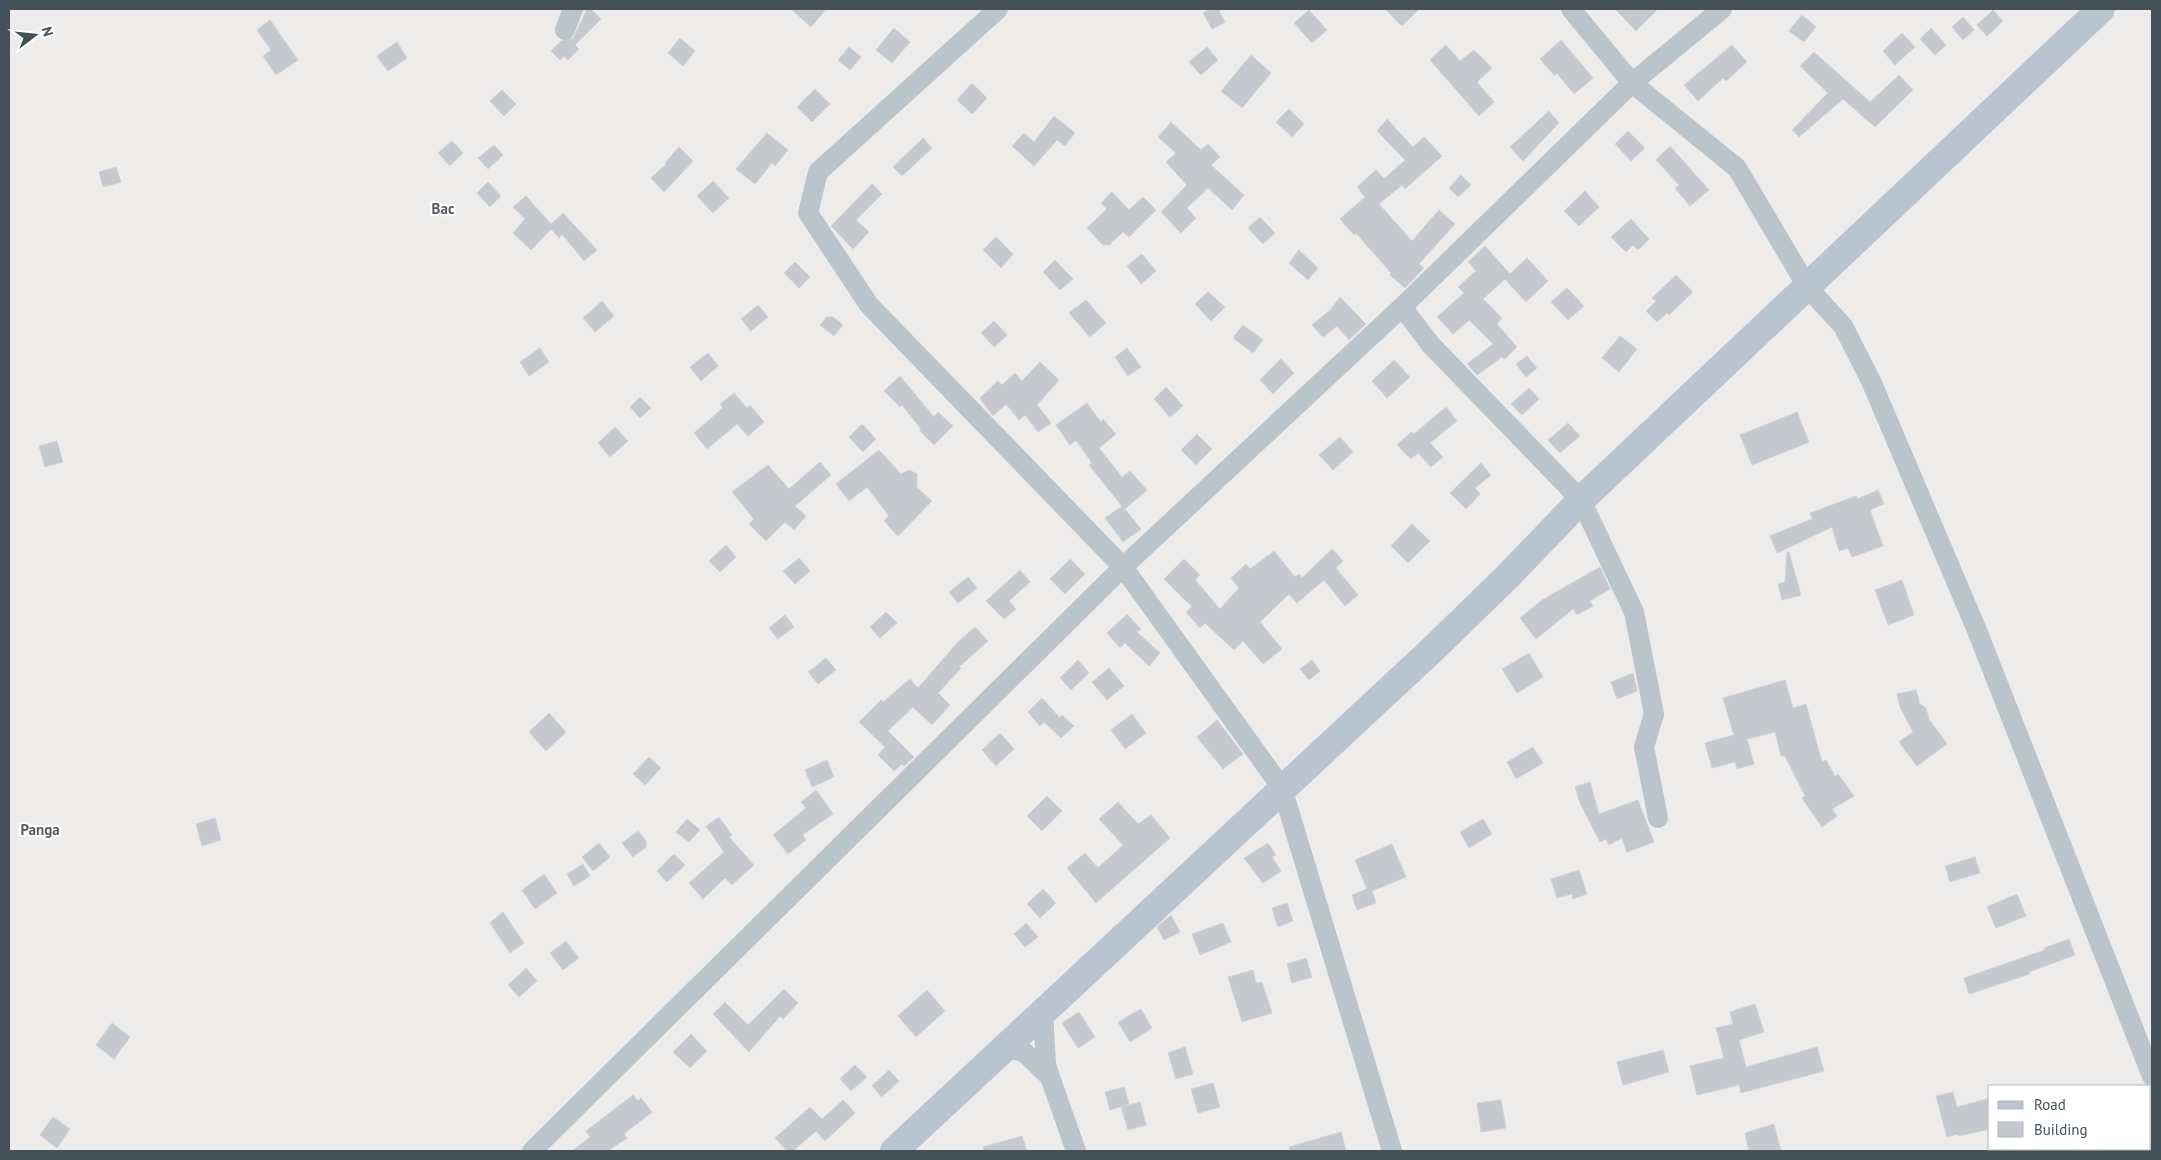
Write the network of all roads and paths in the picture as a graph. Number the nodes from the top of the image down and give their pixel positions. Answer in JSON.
{"nodes":[{"id":1,"x":573,"y":9,"type":"edge"},
{"id":2,"x":998,"y":9,"type":"edge"},
{"id":3,"x":1572,"y":9,"type":"edge"},
{"id":4,"x":1722,"y":9,"type":"edge"},
{"id":5,"x":2102,"y":9,"type":"edge"},
{"id":6,"x":565,"y":30,"type":"dead end"},
{"id":7,"x":1632,"y":83,"type":"junction"},
{"id":8,"x":1808,"y":288,"type":"junction"},
{"id":9,"x":1402,"y":307,"type":"junction"},
{"id":10,"x":1581,"y":500,"type":"junction"},
{"id":11,"x":1124,"y":566,"type":"junction"},
{"id":12,"x":1282,"y":788,"type":"junction"},
{"id":13,"x":1658,"y":818,"type":"dead end"},
{"id":14,"x":1043,"y":1013,"type":"junction"},
{"id":15,"x":1007,"y":1048,"type":"junction"},
{"id":16,"x":2152,"y":1076,"type":"edge"},
{"id":17,"x":1050,"y":1077,"type":"junction"},
{"id":18,"x":532,"y":1151,"type":"edge"},
{"id":19,"x":894,"y":1151,"type":"edge"},
{"id":20,"x":1076,"y":1151,"type":"edge"},
{"id":21,"x":1392,"y":1151,"type":"edge"}],
"edges":[{"from":1,"to":6,"type":"street"},
{"from":2,"to":11,"type":"street"},
{"from":3,"to":7,"type":"street"},
{"from":4,"to":7,"type":"street"},
{"from":5,"to":8,"type":"street"},
{"from":7,"to":8,"type":"street"},
{"from":7,"to":9,"type":"street"},
{"from":8,"to":10,"type":"street"},
{"from":8,"to":16,"type":"street"},
{"from":9,"to":10,"type":"street"},
{"from":9,"to":11,"type":"street"},
{"from":10,"to":12,"type":"street"},
{"from":10,"to":13,"type":"street"},
{"from":11,"to":12,"type":"street"},
{"from":11,"to":18,"type":"street"},
{"from":12,"to":14,"type":"street"},
{"from":12,"to":21,"type":"street"},
{"from":14,"to":15,"type":"street"},
{"from":14,"to":17,"type":"street"},
{"from":15,"to":17,"type":"street"},
{"from":15,"to":19,"type":"street"},
{"from":17,"to":20,"type":"street"}]}
